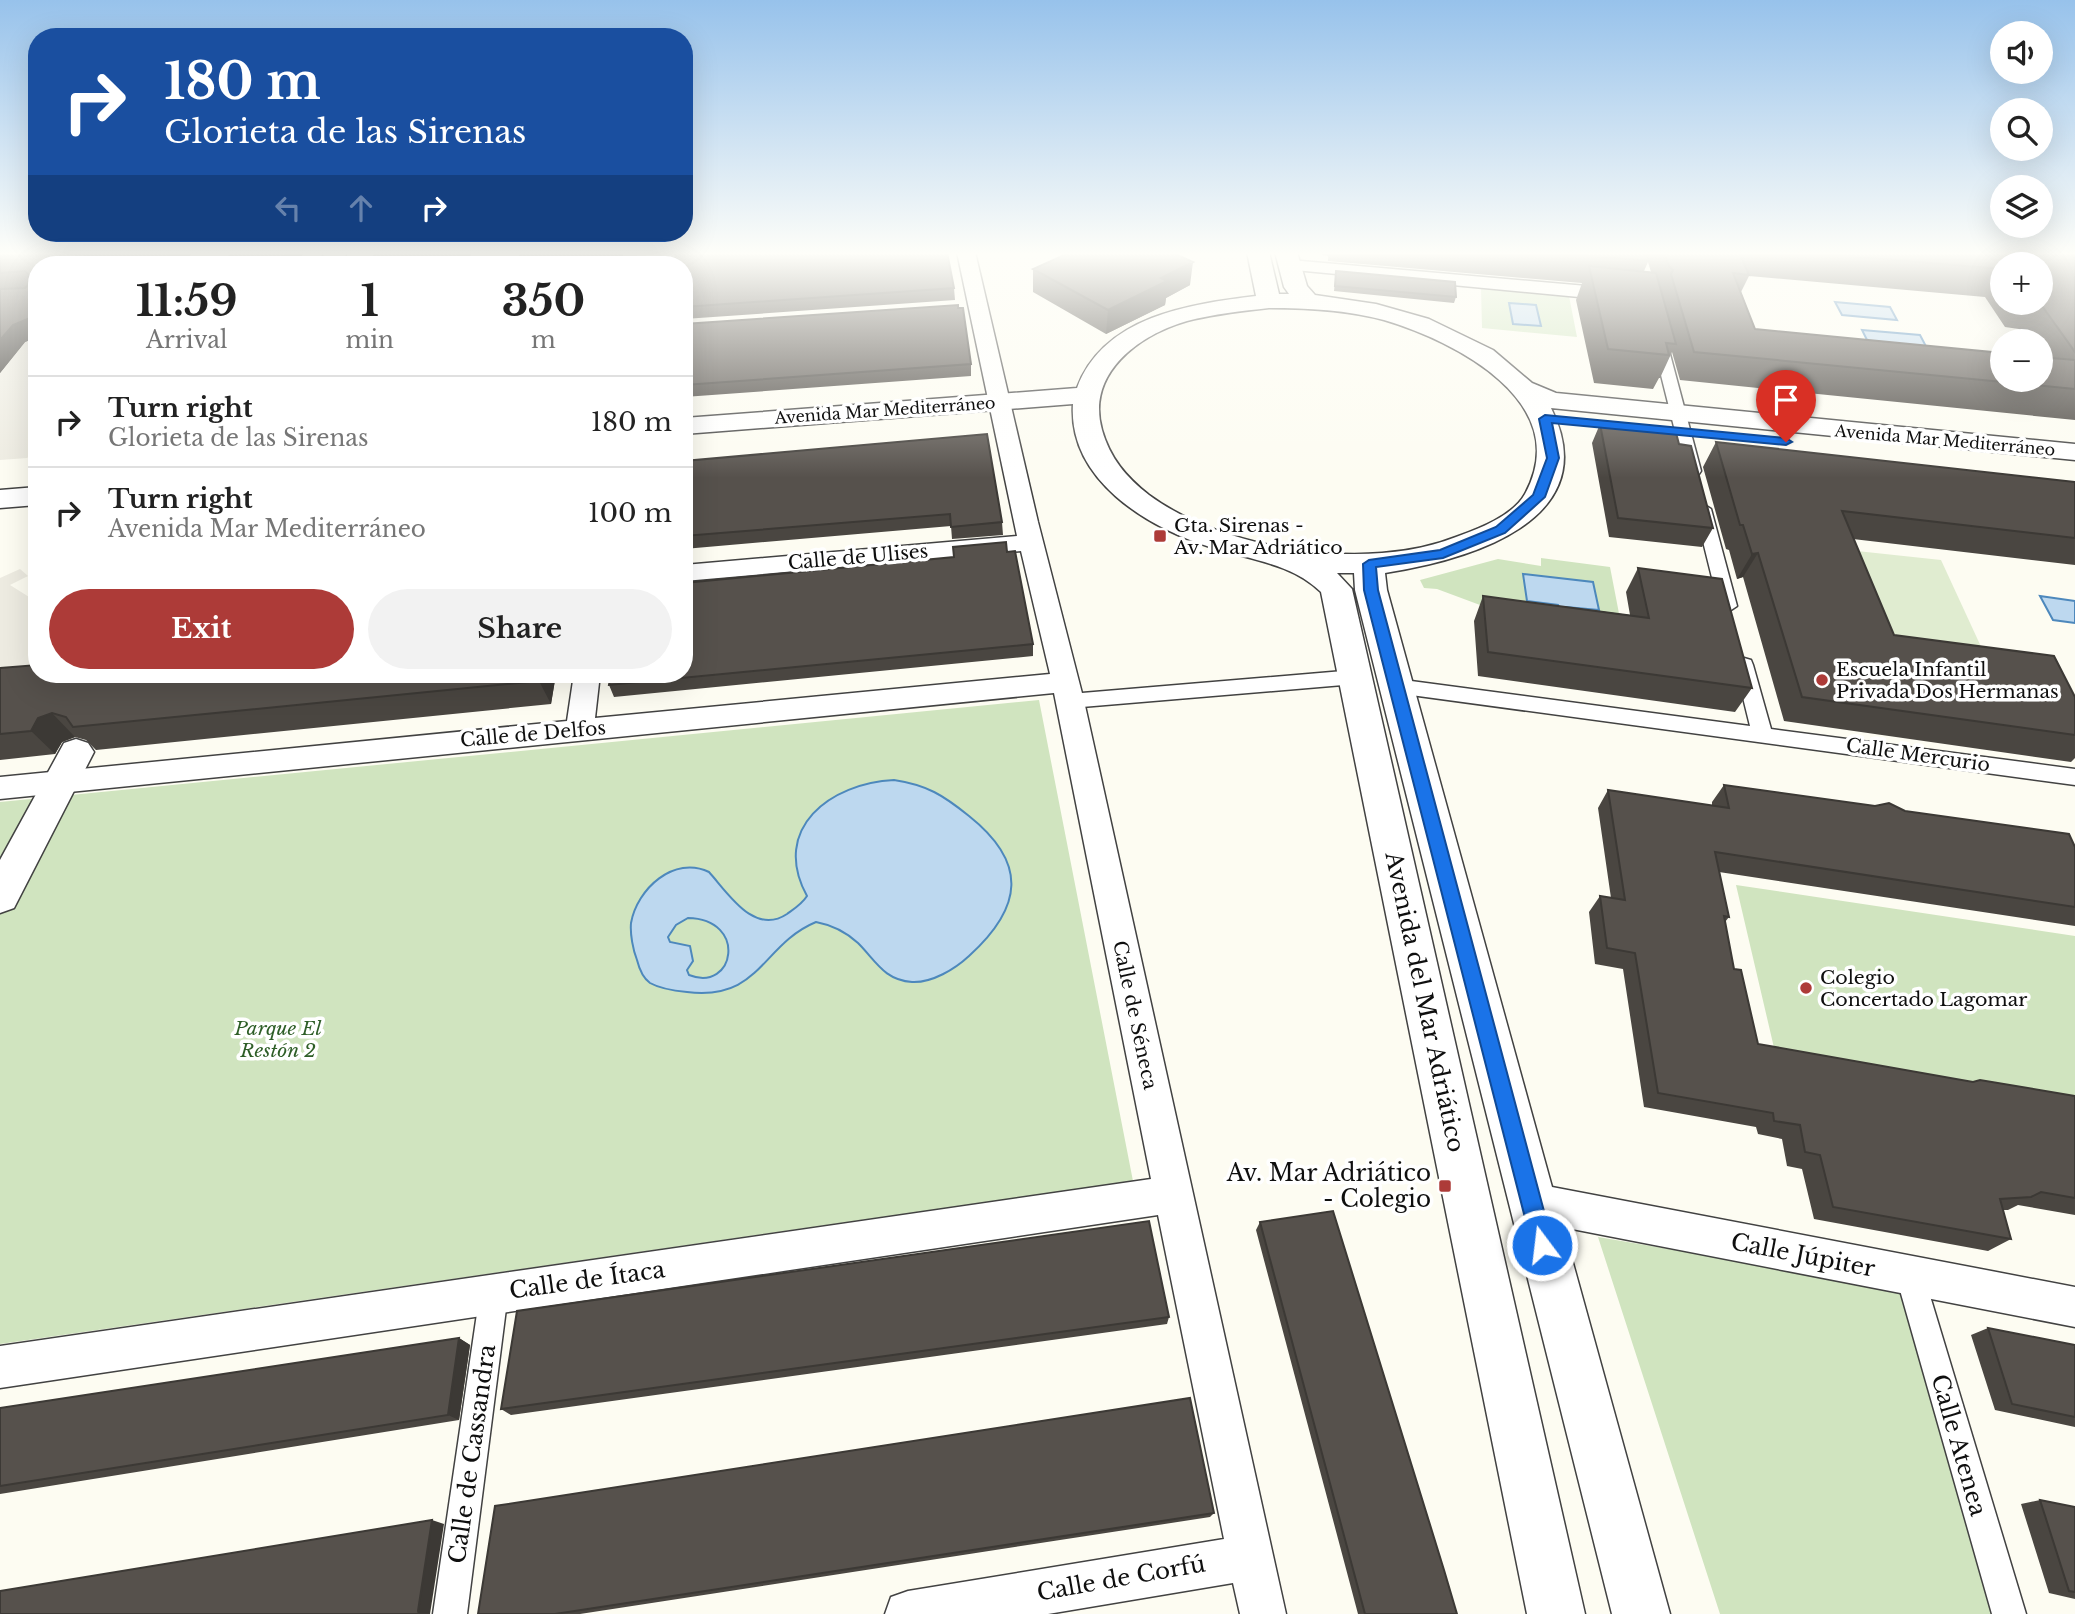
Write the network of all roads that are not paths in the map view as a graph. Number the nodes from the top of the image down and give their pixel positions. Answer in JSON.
{"nodes":[{"id":1,"x":976,"y":327,"type":"edge"},
{"id":2,"x":1153,"y":327,"type":"edge"},
{"id":3,"x":1427,"y":327,"type":"edge"},
{"id":4,"x":1657,"y":327,"type":"edge"},
{"id":5,"x":1525,"y":389,"type":"junction"},
{"id":6,"x":1086,"y":394,"type":"junction"},
{"id":7,"x":1002,"y":409,"type":"junction"},
{"id":8,"x":1545,"y":419,"type":"junction"},
{"id":9,"x":1084,"y":423,"type":"junction"},
{"id":10,"x":1679,"y":423,"type":"junction"},
{"id":11,"x":693,"y":426,"type":"edge"},
{"id":12,"x":693,"y":441,"type":"edge"},
{"id":13,"x":2075,"y":452,"type":"edge"},
{"id":14,"x":2075,"y":470,"type":"edge"},
{"id":15,"x":28,"y":481,"type":"edge"},
{"id":16,"x":0,"y":483,"type":"edge"},
{"id":17,"x":28,"y":497,"type":"edge"},
{"id":18,"x":0,"y":499,"type":"edge"},
{"id":19,"x":1031,"y":542,"type":"junction"},
{"id":20,"x":1286,"y":558,"type":"junction"},
{"id":21,"x":1369,"y":564,"type":"junction"},
{"id":22,"x":693,"y":572,"type":"edge"},
{"id":23,"x":1376,"y":681,"type":"junction"},
{"id":24,"x":586,"y":683,"type":"edge"},
{"id":25,"x":1068,"y":692,"type":"junction"},
{"id":26,"x":580,"y":730,"type":"junction"},
{"id":27,"x":1762,"y":734,"type":"junction"},
{"id":28,"x":68,"y":767,"type":"junction"},
{"id":29,"x":2075,"y":777,"type":"edge"},
{"id":30,"x":0,"y":788,"type":"edge"},
{"id":31,"x":0,"y":897,"type":"edge"},
{"id":32,"x":1174,"y":1194,"type":"junction"},
{"id":33,"x":1531,"y":1202,"type":"junction"},
{"id":34,"x":1910,"y":1276,"type":"junction"},
{"id":35,"x":494,"y":1293,"type":"junction"},
{"id":36,"x":2075,"y":1307,"type":"edge"},
{"id":37,"x":0,"y":1367,"type":"edge"},
{"id":38,"x":1251,"y":1556,"type":"junction"},
{"id":39,"x":450,"y":1614,"type":"edge"},
{"id":40,"x":908,"y":1614,"type":"edge"},
{"id":41,"x":1263,"y":1614,"type":"edge"},
{"id":42,"x":1556,"y":1614,"type":"edge"},
{"id":43,"x":1641,"y":1614,"type":"edge"},
{"id":44,"x":2009,"y":1614,"type":"edge"}],
"edges":[{"from":1,"to":7,"type":"street","name":"Calle de Séneca"},
{"from":2,"to":6,"type":"street"},
{"from":3,"to":5,"type":"street"},
{"from":4,"to":10,"type":"street"},
{"from":5,"to":8,"type":"street"},
{"from":5,"to":10,"type":"street","name":"Avenida Mar Mediterráneo"},
{"from":6,"to":7,"type":"street","name":"Avenida Mar Mediterráneo"},
{"from":6,"to":9,"type":"street"},
{"from":7,"to":9,"type":"street","name":"Avenida Mar Mediterráneo"},
{"from":7,"to":11,"type":"street","name":"Avenida Mar Mediterráneo"},
{"from":7,"to":12,"type":"street","name":"Avenida Mar Mediterráneo"},
{"from":7,"to":19,"type":"street","name":"Calle de Séneca"},
{"from":8,"to":10,"type":"street","name":"Avenida Mar Mediterráneo"},
{"from":8,"to":21,"type":"street"},
{"from":9,"to":20,"type":"street"},
{"from":10,"to":13,"type":"street","name":"Avenida Mar Mediterráneo"},
{"from":10,"to":14,"type":"street","name":"Avenida Mar Mediterráneo"},
{"from":10,"to":27,"type":"street"},
{"from":15,"to":16,"type":"street"},
{"from":17,"to":18,"type":"street"},
{"from":19,"to":22,"type":"street","name":"Calle de Ulises"},
{"from":19,"to":25,"type":"street","name":"Calle de Séneca"},
{"from":20,"to":21,"type":"street"},
{"from":20,"to":23,"type":"street"},
{"from":21,"to":23,"type":"street","name":"Avenida del Mar Adriático"},
{"from":23,"to":25,"type":"street","name":"Calle Mercurio"},
{"from":23,"to":27,"type":"street","name":"Calle Mercurio"},
{"from":23,"to":33,"type":"street","name":"Avenida del Mar Adriático"},
{"from":23,"to":42,"type":"street","name":"Avenida del Mar Adriático"},
{"from":24,"to":26,"type":"street"},
{"from":25,"to":26,"type":"street","name":"Calle de Delfos"},
{"from":25,"to":32,"type":"street","name":"Calle de Séneca"},
{"from":26,"to":28,"type":"street","name":"Calle de Delfos"},
{"from":27,"to":29,"type":"street","name":"Calle Mercurio"},
{"from":28,"to":30,"type":"street","name":"Calle de Delfos"},
{"from":28,"to":31,"type":"street"},
{"from":32,"to":35,"type":"street","name":"Calle de Ítaca"},
{"from":32,"to":38,"type":"street","name":"Calle de Séneca"},
{"from":33,"to":34,"type":"street","name":"Calle Júpiter"},
{"from":33,"to":43,"type":"street","name":"Avenida del Mar Adriático"},
{"from":34,"to":36,"type":"street","name":"Calle Júpiter"},
{"from":34,"to":44,"type":"street","name":"Calle Atenea"},
{"from":35,"to":37,"type":"street","name":"Calle de Ítaca"},
{"from":35,"to":39,"type":"street","name":"Calle de Cassandra"},
{"from":38,"to":40,"type":"street","name":"Calle de Corfú"},
{"from":38,"to":41,"type":"street","name":"Calle de Séneca"}]}
